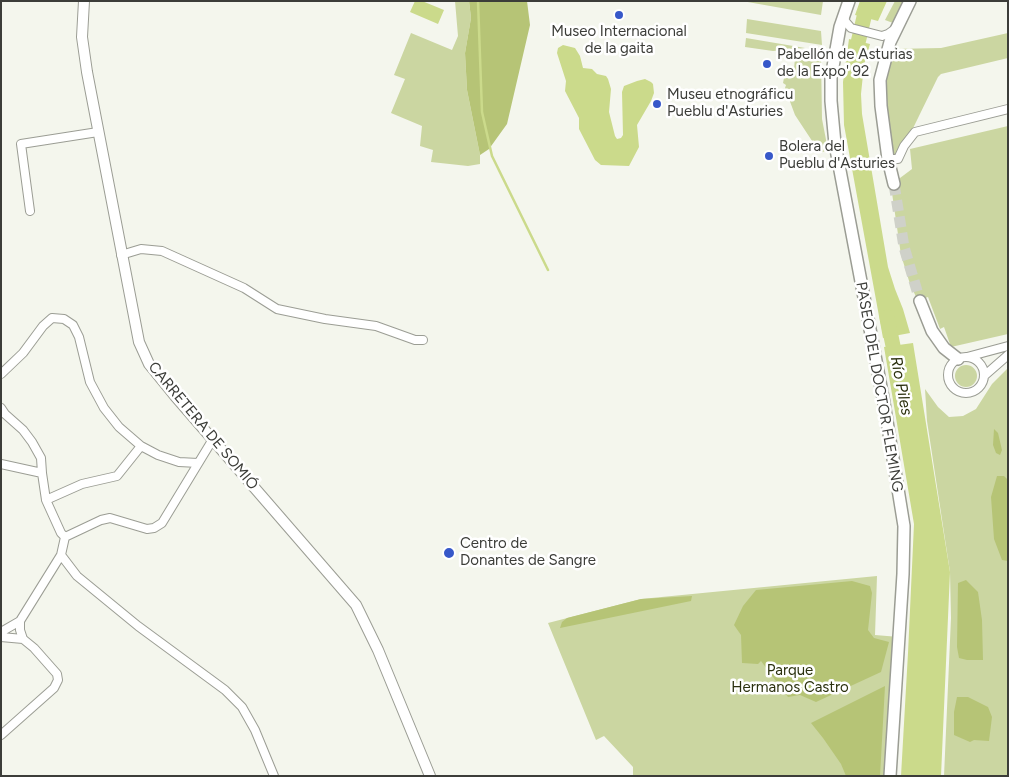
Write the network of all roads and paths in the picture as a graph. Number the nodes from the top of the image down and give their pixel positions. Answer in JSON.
{"nodes":[{"id":1,"x":84,"y":1,"type":"edge"},
{"id":2,"x":849,"y":1,"type":"edge"},
{"id":3,"x":910,"y":1,"type":"edge"},
{"id":4,"x":844,"y":15,"type":"junction"},
{"id":5,"x":851,"y":28,"type":"junction"},
{"id":6,"x":895,"y":29,"type":"junction"},
{"id":7,"x":838,"y":35,"type":"junction"},
{"id":8,"x":1008,"y":109,"type":"edge"},
{"id":9,"x":98,"y":132,"type":"junction"},
{"id":10,"x":888,"y":159,"type":"junction"},
{"id":11,"x":894,"y":184,"type":"tunnel mouth"},
{"id":12,"x":30,"y":211,"type":"dead end"},
{"id":13,"x":121,"y":255,"type":"junction"},
{"id":14,"x":920,"y":301,"type":"tunnel mouth"},
{"id":15,"x":423,"y":340,"type":"dead end"},
{"id":16,"x":1008,"y":346,"type":"edge"},
{"id":17,"x":1008,"y":355,"type":"edge"},
{"id":18,"x":962,"y":358,"type":"junction"},
{"id":19,"x":1,"y":374,"type":"edge"},
{"id":20,"x":984,"y":376,"type":"junction"},
{"id":21,"x":1,"y":408,"type":"edge"},
{"id":22,"x":213,"y":439,"type":"junction"},
{"id":23,"x":140,"y":446,"type":"junction"},
{"id":24,"x":198,"y":463,"type":"junction"},
{"id":25,"x":1,"y":464,"type":"edge"},
{"id":26,"x":42,"y":473,"type":"junction"},
{"id":27,"x":46,"y":500,"type":"junction"},
{"id":28,"x":66,"y":537,"type":"junction"},
{"id":29,"x":61,"y":555,"type":"junction"},
{"id":30,"x":20,"y":621,"type":"junction"},
{"id":31,"x":1,"y":632,"type":"edge"},
{"id":32,"x":1,"y":637,"type":"edge"},
{"id":33,"x":23,"y":639,"type":"junction"},
{"id":34,"x":2,"y":734,"type":"edge"},
{"id":35,"x":274,"y":776,"type":"edge"},
{"id":36,"x":430,"y":776,"type":"edge"},
{"id":37,"x":890,"y":776,"type":"edge"}],
"edges":[{"from":1,"to":9,"type":"street","name":"CARRETERA DE SOMIÓ"},
{"from":2,"to":4,"type":"main road","name":"PASEO DEL DOCTOR FLEMING"},
{"from":3,"to":6,"type":"main road"},
{"from":4,"to":5,"type":"street"},
{"from":4,"to":7,"type":"main road","name":"PASEO DEL DOCTOR FLEMING"},
{"from":5,"to":6,"type":"street"},
{"from":5,"to":7,"type":"street"},
{"from":6,"to":10,"type":"main road"},
{"from":7,"to":37,"type":"main road","name":"PASEO DEL DOCTOR FLEMING"},
{"from":8,"to":10,"type":"street"},
{"from":9,"to":12,"type":"street"},
{"from":9,"to":13,"type":"street","name":"CARRETERA DE SOMIÓ"},
{"from":10,"to":11,"type":"main road"},
{"from":13,"to":15,"type":"street"},
{"from":13,"to":22,"type":"street","name":"CARRETERA DE SOMIÓ"},
{"from":14,"to":18,"type":"main road"},
{"from":16,"to":18,"type":"street"},
{"from":17,"to":20,"type":"street"},
{"from":18,"to":20,"type":"street"},
{"from":18,"to":20,"type":"street"},
{"from":19,"to":23,"type":"street"},
{"from":21,"to":26,"type":"street"},
{"from":22,"to":24,"type":"street"},
{"from":22,"to":36,"type":"street","name":"CARRETERA DE SOMIÓ"},
{"from":23,"to":24,"type":"street"},
{"from":23,"to":27,"type":"street"},
{"from":24,"to":28,"type":"street"},
{"from":25,"to":26,"type":"street"},
{"from":26,"to":27,"type":"street"},
{"from":27,"to":28,"type":"street"},
{"from":28,"to":29,"type":"street"},
{"from":29,"to":30,"type":"street"},
{"from":29,"to":35,"type":"street"},
{"from":30,"to":31,"type":"street"},
{"from":30,"to":33,"type":"street"},
{"from":32,"to":33,"type":"street"},
{"from":33,"to":34,"type":"street"}]}
